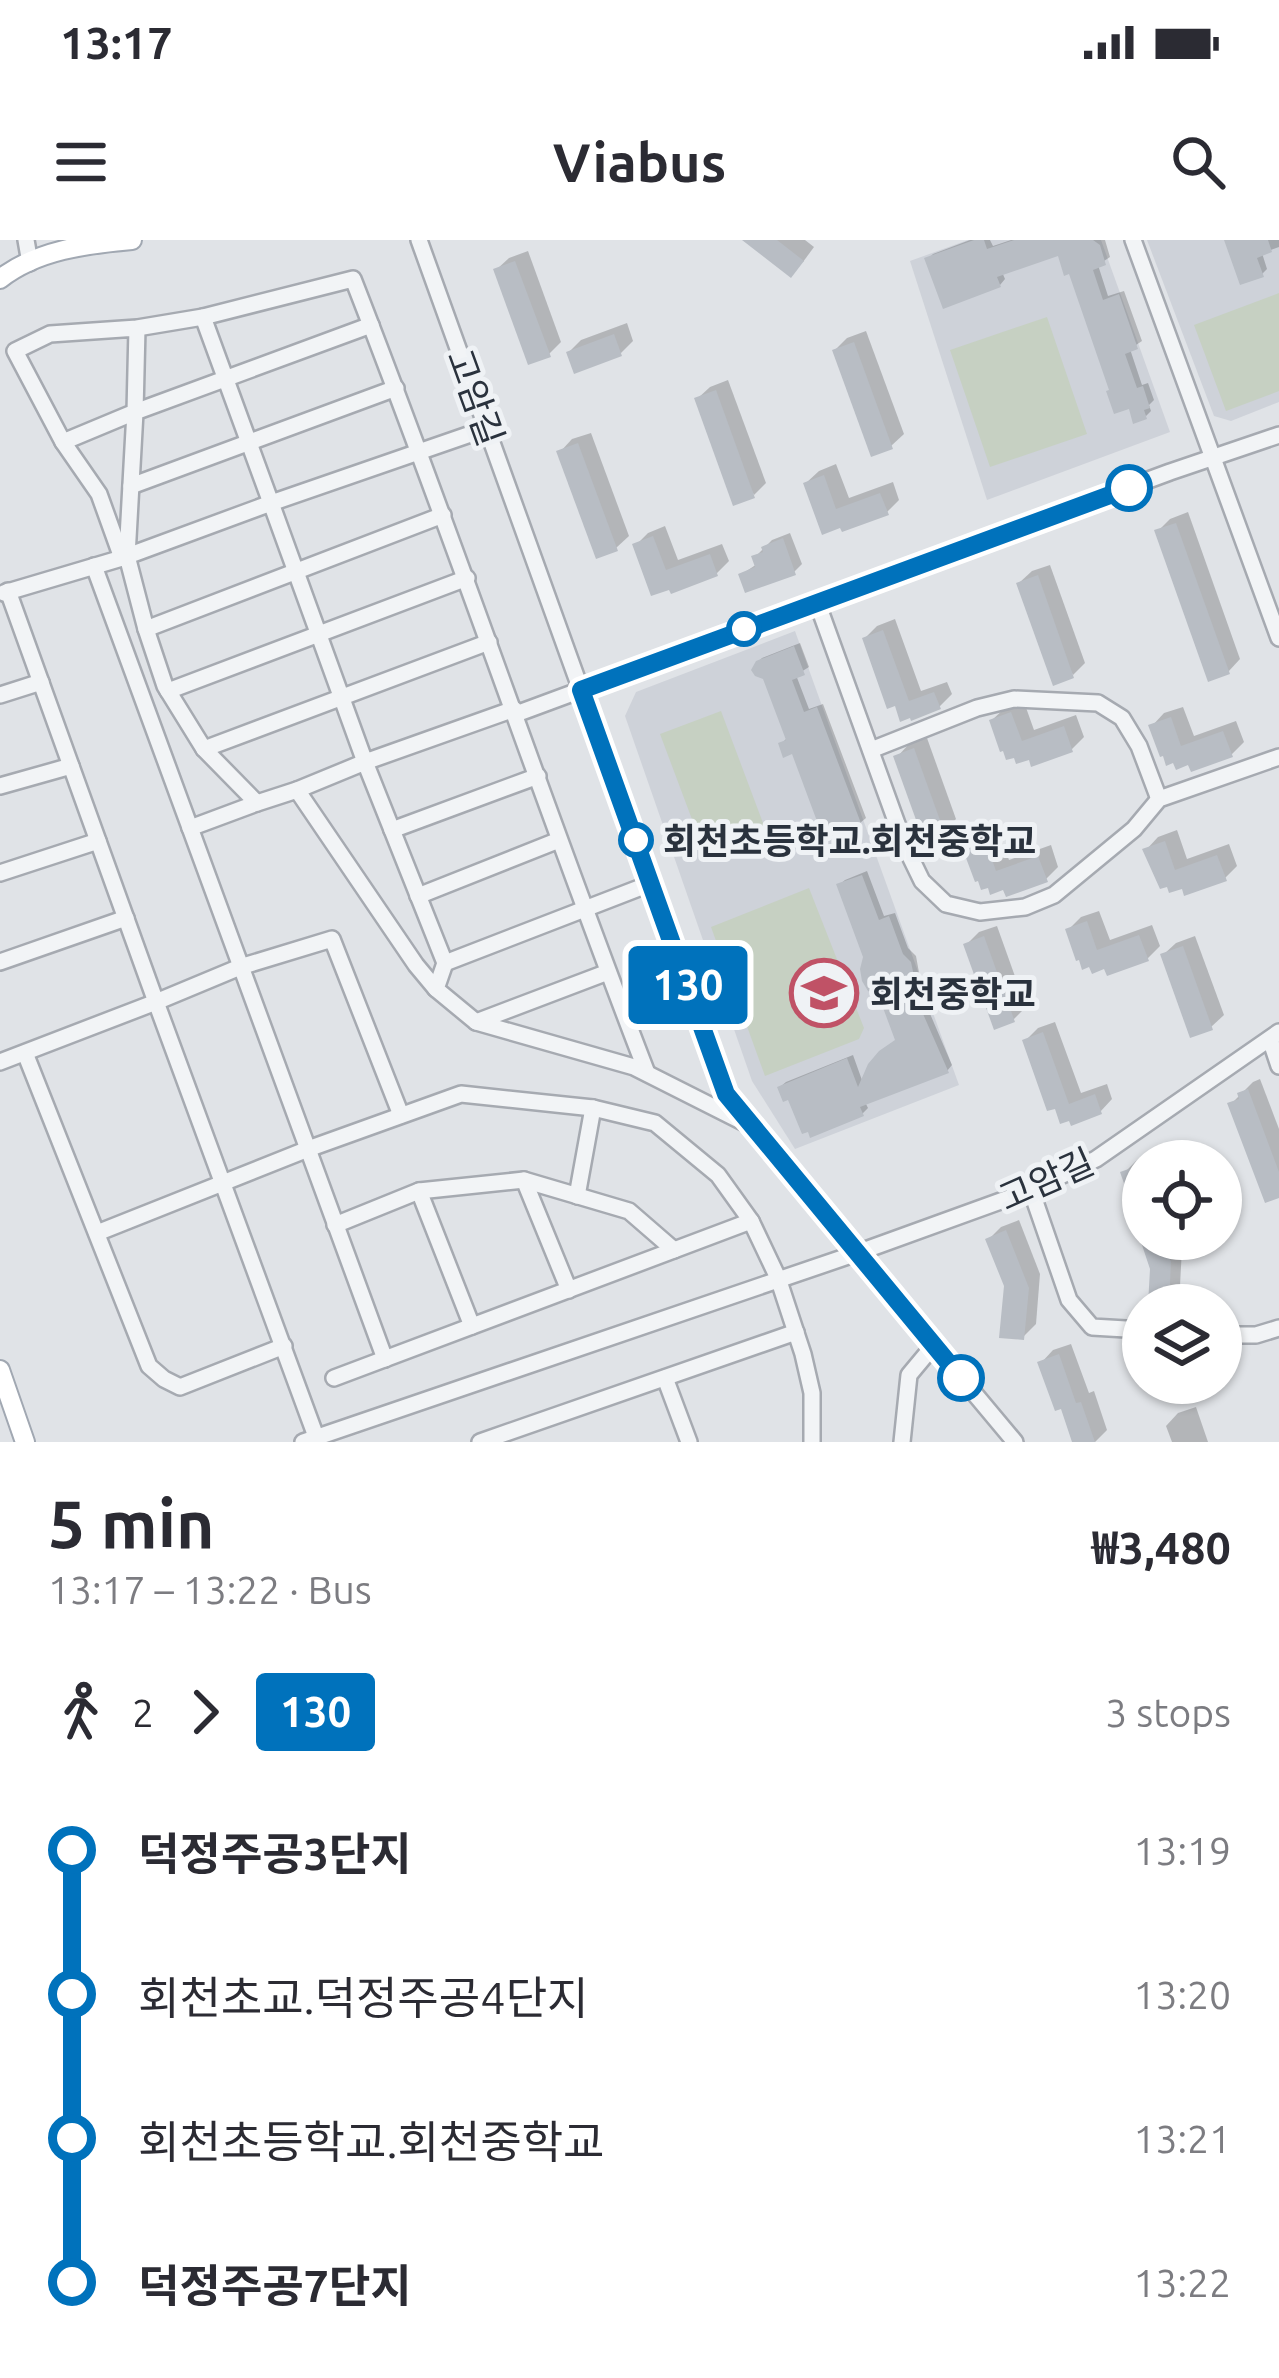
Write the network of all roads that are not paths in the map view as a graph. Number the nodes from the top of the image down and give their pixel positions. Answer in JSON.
{"nodes":[{"id":1,"x":26,"y":240,"type":"edge"},
{"id":2,"x":133,"y":240,"type":"edge"},
{"id":3,"x":419,"y":240,"type":"edge"},
{"id":4,"x":1133,"y":240,"type":"edge"},
{"id":5,"x":31,"y":262,"type":"junction"},
{"id":6,"x":0,"y":279,"type":"edge"},
{"id":7,"x":203,"y":316,"type":"junction"},
{"id":8,"x":371,"y":325,"type":"junction"},
{"id":9,"x":137,"y":328,"type":"junction"},
{"id":10,"x":225,"y":377,"type":"junction"},
{"id":11,"x":396,"y":388,"type":"junction"},
{"id":12,"x":134,"y":412,"type":"junction"},
{"id":13,"x":488,"y":428,"type":"junction"},
{"id":14,"x":1279,"y":434,"type":"edge"},
{"id":15,"x":63,"y":442,"type":"junction"},
{"id":16,"x":249,"y":442,"type":"junction"},
{"id":17,"x":421,"y":452,"type":"junction"},
{"id":18,"x":1214,"y":458,"type":"junction"},
{"id":19,"x":131,"y":486,"type":"junction"},
{"id":20,"x":271,"y":503,"type":"junction"},
{"id":21,"x":443,"y":515,"type":"junction"},
{"id":22,"x":124,"y":557,"type":"junction"},
{"id":23,"x":94,"y":566,"type":"junction"},
{"id":24,"x":295,"y":571,"type":"junction"},
{"id":25,"x":466,"y":578,"type":"junction"},
{"id":26,"x":4,"y":593,"type":"edge"},
{"id":27,"x":817,"y":602,"type":"junction"},
{"id":28,"x":146,"y":629,"type":"junction"},
{"id":29,"x":318,"y":634,"type":"junction"},
{"id":30,"x":1279,"y":638,"type":"edge"},
{"id":31,"x":489,"y":642,"type":"junction"},
{"id":32,"x":41,"y":682,"type":"junction"},
{"id":33,"x":581,"y":690,"type":"junction"},
{"id":34,"x":168,"y":691,"type":"junction"},
{"id":35,"x":0,"y":695,"type":"edge"},
{"id":36,"x":341,"y":696,"type":"junction"},
{"id":37,"x":515,"y":712,"type":"junction"},
{"id":38,"x":204,"y":748,"type":"junction"},
{"id":39,"x":871,"y":750,"type":"junction"},
{"id":40,"x":1279,"y":757,"type":"edge"},
{"id":41,"x":365,"y":762,"type":"junction"},
{"id":42,"x":71,"y":766,"type":"junction"},
{"id":43,"x":538,"y":776,"type":"junction"},
{"id":44,"x":0,"y":787,"type":"edge"},
{"id":45,"x":297,"y":790,"type":"junction"},
{"id":46,"x":1160,"y":800,"type":"junction"},
{"id":47,"x":257,"y":803,"type":"junction"},
{"id":48,"x":190,"y":828,"type":"junction"},
{"id":49,"x":392,"y":830,"type":"junction"},
{"id":50,"x":559,"y":840,"type":"junction"},
{"id":51,"x":98,"y":842,"type":"junction"},
{"id":52,"x":0,"y":873,"type":"edge"},
{"id":53,"x":652,"y":883,"type":"junction"},
{"id":54,"x":418,"y":896,"type":"junction"},
{"id":55,"x":584,"y":907,"type":"junction"},
{"id":56,"x":126,"y":918,"type":"junction"},
{"id":57,"x":0,"y":962,"type":"edge"},
{"id":58,"x":445,"y":962,"type":"junction"},
{"id":59,"x":240,"y":967,"type":"junction"},
{"id":60,"x":608,"y":972,"type":"junction"},
{"id":61,"x":436,"y":988,"type":"junction"},
{"id":62,"x":156,"y":1002,"type":"junction"},
{"id":63,"x":476,"y":1022,"type":"junction"},
{"id":64,"x":1274,"y":1036,"type":"edge"},
{"id":65,"x":25,"y":1053,"type":"junction"},
{"id":66,"x":0,"y":1062,"type":"edge"},
{"id":67,"x":1279,"y":1066,"type":"edge"},
{"id":68,"x":647,"y":1072,"type":"junction"},
{"id":69,"x":593,"y":1108,"type":"junction"},
{"id":70,"x":401,"y":1115,"type":"junction"},
{"id":71,"x":758,"y":1129,"type":"junction"},
{"id":72,"x":308,"y":1149,"type":"junction"},
{"id":73,"x":524,"y":1180,"type":"junction"},
{"id":74,"x":225,"y":1184,"type":"junction"},
{"id":75,"x":1030,"y":1190,"type":"junction"},
{"id":76,"x":418,"y":1191,"type":"junction"},
{"id":77,"x":577,"y":1196,"type":"junction"},
{"id":78,"x":751,"y":1221,"type":"junction"},
{"id":79,"x":335,"y":1225,"type":"junction"},
{"id":80,"x":97,"y":1233,"type":"junction"},
{"id":81,"x":674,"y":1250,"type":"junction"},
{"id":82,"x":857,"y":1253,"type":"junction"},
{"id":83,"x":778,"y":1278,"type":"junction"},
{"id":84,"x":569,"y":1290,"type":"junction"},
{"id":85,"x":472,"y":1326,"type":"junction"},
{"id":86,"x":1279,"y":1328,"type":"edge"},
{"id":87,"x":1122,"y":1329,"type":"edge"},
{"id":88,"x":796,"y":1332,"type":"junction"},
{"id":89,"x":1242,"y":1335,"type":"edge"},
{"id":90,"x":284,"y":1346,"type":"junction"},
{"id":91,"x":934,"y":1346,"type":"junction"},
{"id":92,"x":385,"y":1359,"type":"junction"},
{"id":93,"x":0,"y":1370,"type":"edge"},
{"id":94,"x":334,"y":1378,"type":"dead end"},
{"id":95,"x":665,"y":1378,"type":"junction"},
{"id":96,"x":312,"y":1440,"type":"edge"},
{"id":97,"x":25,"y":1442,"type":"edge"},
{"id":98,"x":480,"y":1442,"type":"edge"},
{"id":99,"x":689,"y":1442,"type":"edge"},
{"id":100,"x":812,"y":1442,"type":"edge"},
{"id":101,"x":902,"y":1442,"type":"edge"},
{"id":102,"x":1015,"y":1442,"type":"edge"}],
"edges":[{"from":1,"to":5,"type":"street"},
{"from":2,"to":5,"type":"main road"},
{"from":3,"to":13,"type":"street","name":"고암길"},
{"from":4,"to":18,"type":"street"},
{"from":5,"to":6,"type":"main road"},
{"from":7,"to":8,"type":"street"},
{"from":7,"to":9,"type":"street"},
{"from":7,"to":10,"type":"street"},
{"from":8,"to":10,"type":"street"},
{"from":8,"to":11,"type":"street"},
{"from":9,"to":12,"type":"street"},
{"from":9,"to":15,"type":"street"},
{"from":10,"to":12,"type":"street"},
{"from":10,"to":16,"type":"street"},
{"from":11,"to":16,"type":"street"},
{"from":11,"to":17,"type":"street"},
{"from":12,"to":15,"type":"street"},
{"from":12,"to":19,"type":"street"},
{"from":13,"to":17,"type":"street"},
{"from":13,"to":33,"type":"street","name":"고암길"},
{"from":14,"to":18,"type":"street"},
{"from":15,"to":22,"type":"street"},
{"from":16,"to":19,"type":"street"},
{"from":16,"to":20,"type":"street"},
{"from":17,"to":20,"type":"street"},
{"from":17,"to":21,"type":"street"},
{"from":18,"to":27,"type":"street"},
{"from":18,"to":30,"type":"street"},
{"from":19,"to":22,"type":"street"},
{"from":20,"to":22,"type":"street"},
{"from":20,"to":24,"type":"street"},
{"from":21,"to":24,"type":"street"},
{"from":21,"to":25,"type":"street"},
{"from":22,"to":23,"type":"street"},
{"from":22,"to":28,"type":"street"},
{"from":23,"to":26,"type":"street"},
{"from":23,"to":48,"type":"street"},
{"from":24,"to":28,"type":"street"},
{"from":24,"to":29,"type":"street"},
{"from":25,"to":29,"type":"street"},
{"from":25,"to":31,"type":"street"},
{"from":26,"to":32,"type":"street"},
{"from":27,"to":33,"type":"street"},
{"from":27,"to":39,"type":"street"},
{"from":28,"to":34,"type":"street"},
{"from":29,"to":34,"type":"street"},
{"from":29,"to":36,"type":"street"},
{"from":31,"to":36,"type":"street"},
{"from":31,"to":37,"type":"street"},
{"from":32,"to":35,"type":"street"},
{"from":32,"to":42,"type":"street"},
{"from":33,"to":37,"type":"street"},
{"from":33,"to":53,"type":"street","name":"고암길"},
{"from":34,"to":38,"type":"street"},
{"from":36,"to":38,"type":"street"},
{"from":36,"to":41,"type":"street"},
{"from":37,"to":41,"type":"street"},
{"from":37,"to":43,"type":"street"},
{"from":38,"to":47,"type":"street"},
{"from":39,"to":46,"type":"street"},
{"from":39,"to":46,"type":"street"},
{"from":40,"to":46,"type":"street"},
{"from":41,"to":45,"type":"street"},
{"from":41,"to":49,"type":"street"},
{"from":42,"to":44,"type":"street"},
{"from":42,"to":51,"type":"street"},
{"from":43,"to":49,"type":"street"},
{"from":43,"to":50,"type":"street"},
{"from":45,"to":47,"type":"street"},
{"from":45,"to":61,"type":"street"},
{"from":47,"to":48,"type":"street"},
{"from":48,"to":59,"type":"street"},
{"from":49,"to":54,"type":"street"},
{"from":50,"to":54,"type":"street"},
{"from":50,"to":55,"type":"street"},
{"from":51,"to":52,"type":"street"},
{"from":51,"to":56,"type":"street"},
{"from":53,"to":55,"type":"street"},
{"from":53,"to":71,"type":"street","name":"고암길"},
{"from":54,"to":58,"type":"street"},
{"from":55,"to":58,"type":"street"},
{"from":55,"to":60,"type":"street"},
{"from":56,"to":57,"type":"street"},
{"from":56,"to":62,"type":"street"},
{"from":58,"to":61,"type":"street"},
{"from":59,"to":62,"type":"street"},
{"from":59,"to":70,"type":"street"},
{"from":59,"to":72,"type":"street"},
{"from":60,"to":63,"type":"street"},
{"from":60,"to":68,"type":"street"},
{"from":61,"to":63,"type":"street"},
{"from":62,"to":65,"type":"street"},
{"from":62,"to":74,"type":"street"},
{"from":63,"to":68,"type":"street"},
{"from":64,"to":67,"type":"street"},
{"from":64,"to":75,"type":"street","name":"고암길"},
{"from":65,"to":66,"type":"street"},
{"from":65,"to":80,"type":"street"},
{"from":68,"to":71,"type":"street"},
{"from":69,"to":70,"type":"street"},
{"from":69,"to":77,"type":"street"},
{"from":69,"to":78,"type":"street"},
{"from":70,"to":72,"type":"street"},
{"from":71,"to":82,"type":"street","name":"고암길"},
{"from":72,"to":74,"type":"street"},
{"from":72,"to":79,"type":"street"},
{"from":73,"to":76,"type":"street"},
{"from":73,"to":77,"type":"street"},
{"from":73,"to":84,"type":"street"},
{"from":74,"to":80,"type":"street"},
{"from":74,"to":90,"type":"street"},
{"from":75,"to":82,"type":"street","name":"고암길"},
{"from":75,"to":87,"type":"street"},
{"from":76,"to":79,"type":"street"},
{"from":76,"to":85,"type":"street"},
{"from":77,"to":81,"type":"street"},
{"from":78,"to":81,"type":"street"},
{"from":78,"to":83,"type":"street"},
{"from":79,"to":92,"type":"street"},
{"from":80,"to":90,"type":"street"},
{"from":81,"to":84,"type":"street"},
{"from":82,"to":83,"type":"street"},
{"from":82,"to":91,"type":"street","name":"고암길"},
{"from":83,"to":88,"type":"street"},
{"from":83,"to":96,"type":"street"},
{"from":84,"to":85,"type":"street"},
{"from":85,"to":92,"type":"street"},
{"from":86,"to":89,"type":"street"},
{"from":88,"to":95,"type":"street"},
{"from":88,"to":100,"type":"street"},
{"from":90,"to":96,"type":"street"},
{"from":91,"to":101,"type":"street"},
{"from":91,"to":102,"type":"street","name":"고암길"},
{"from":92,"to":94,"type":"street"},
{"from":93,"to":97,"type":"main road"},
{"from":95,"to":98,"type":"street"},
{"from":95,"to":99,"type":"street"}]}
